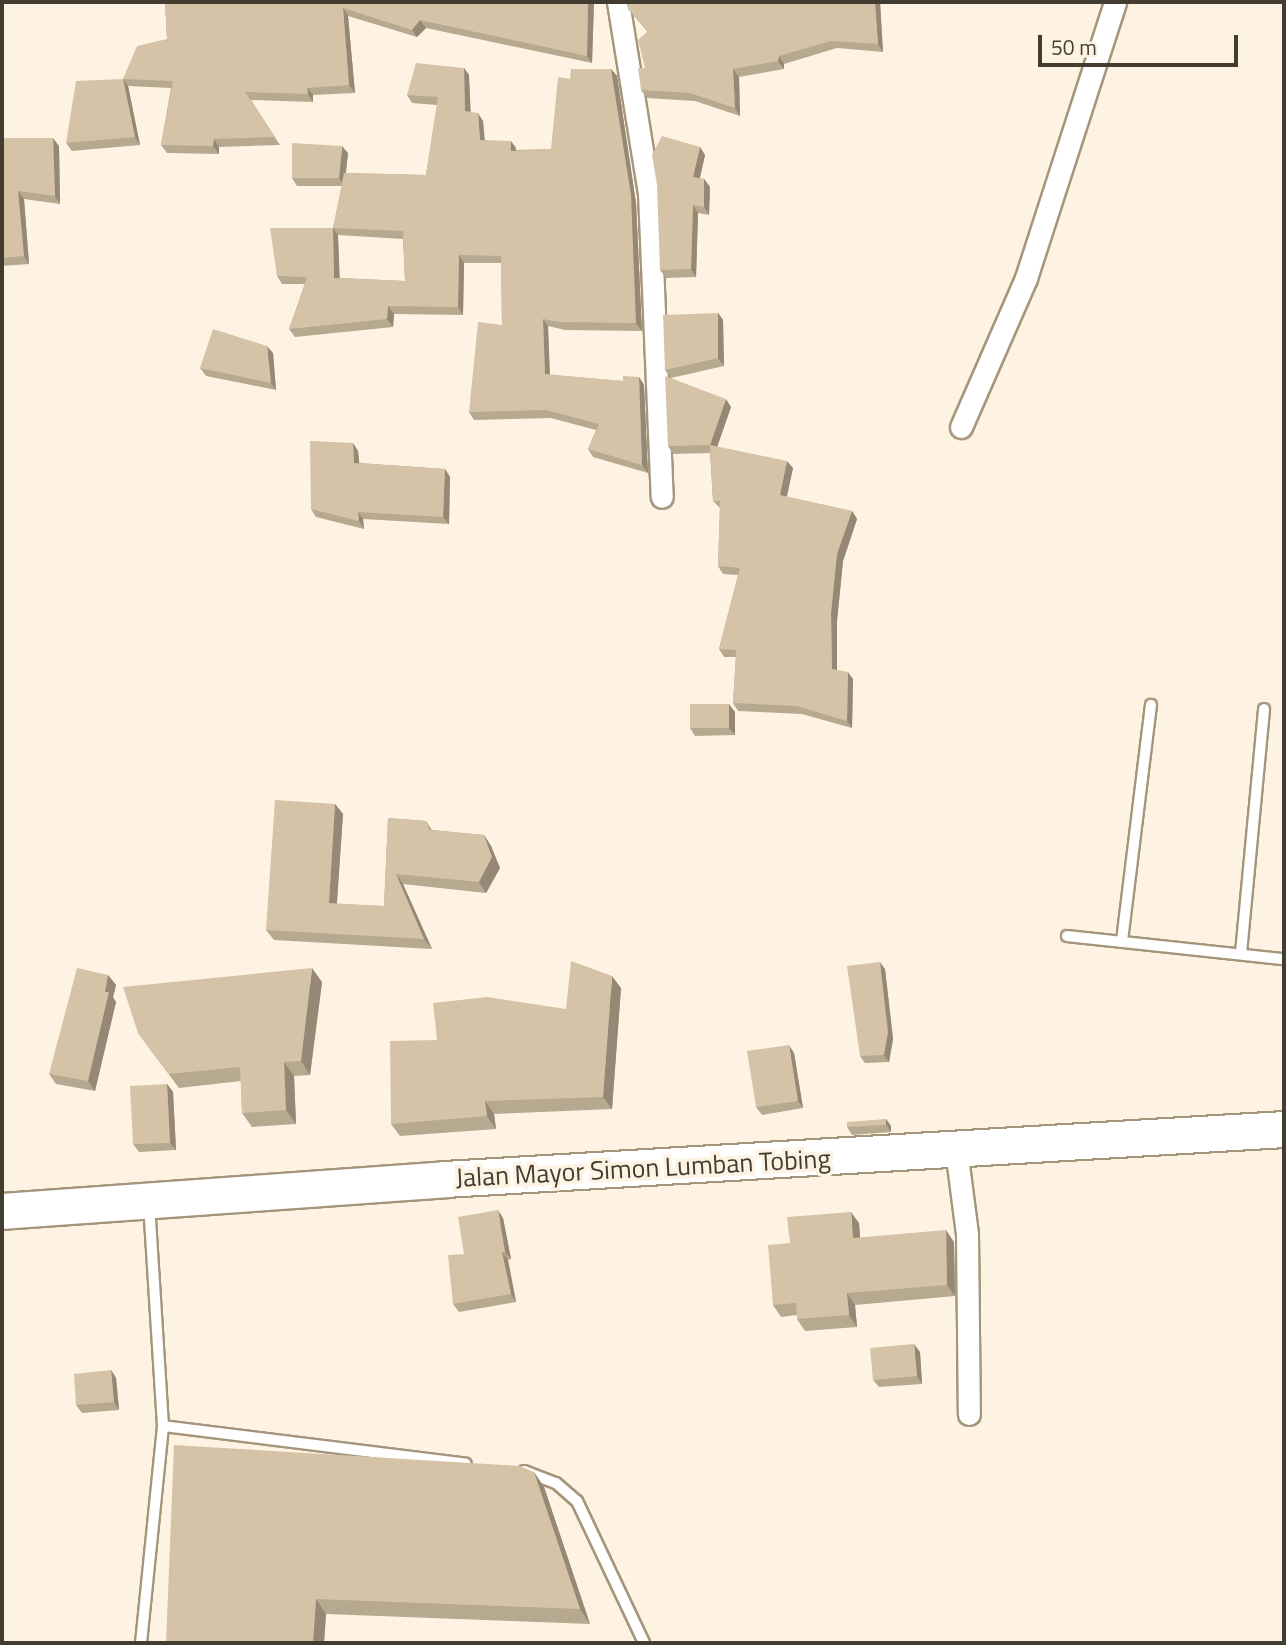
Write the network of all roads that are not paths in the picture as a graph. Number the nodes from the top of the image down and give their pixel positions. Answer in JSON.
{"nodes":[{"id":1,"x":618,"y":2,"type":"edge"},
{"id":2,"x":1115,"y":2,"type":"edge"},
{"id":3,"x":961,"y":428,"type":"dead end"},
{"id":4,"x":662,"y":497,"type":"dead end"},
{"id":5,"x":1151,"y":705,"type":"dead end"},
{"id":6,"x":1264,"y":709,"type":"dead end"},
{"id":7,"x":1067,"y":936,"type":"dead end"},
{"id":8,"x":1122,"y":941,"type":"junction"},
{"id":9,"x":1241,"y":953,"type":"junction"},
{"id":10,"x":1284,"y":959,"type":"edge"},
{"id":11,"x":1284,"y":1129,"type":"edge"},
{"id":12,"x":956,"y":1149,"type":"junction"},
{"id":13,"x":149,"y":1202,"type":"junction"},
{"id":14,"x":2,"y":1211,"type":"edge"},
{"id":15,"x":969,"y":1415,"type":"dead end"},
{"id":16,"x":163,"y":1426,"type":"junction"},
{"id":17,"x":473,"y":1464,"type":"edge"},
{"id":18,"x":513,"y":1469,"type":"edge"},
{"id":19,"x":141,"y":1643,"type":"edge"},
{"id":20,"x":644,"y":1643,"type":"edge"}],
"edges":[{"from":1,"to":4,"type":"street"},
{"from":2,"to":3,"type":"street"},
{"from":5,"to":8,"type":"lane"},
{"from":6,"to":9,"type":"lane"},
{"from":7,"to":8,"type":"lane"},
{"from":8,"to":9,"type":"lane"},
{"from":9,"to":10,"type":"lane"},
{"from":11,"to":12,"type":"main road","name":"Jalan Mayor Simon Lumban Tobing"},
{"from":12,"to":13,"type":"main road","name":"Jalan Mayor Simon Lumban Tobing"},
{"from":12,"to":15,"type":"street"},
{"from":13,"to":14,"type":"main road","name":"Jalan Mayor Simon Lumban Tobing"},
{"from":13,"to":16,"type":"lane"},
{"from":16,"to":17,"type":"lane"},
{"from":16,"to":19,"type":"lane"},
{"from":18,"to":20,"type":"lane"}]}
